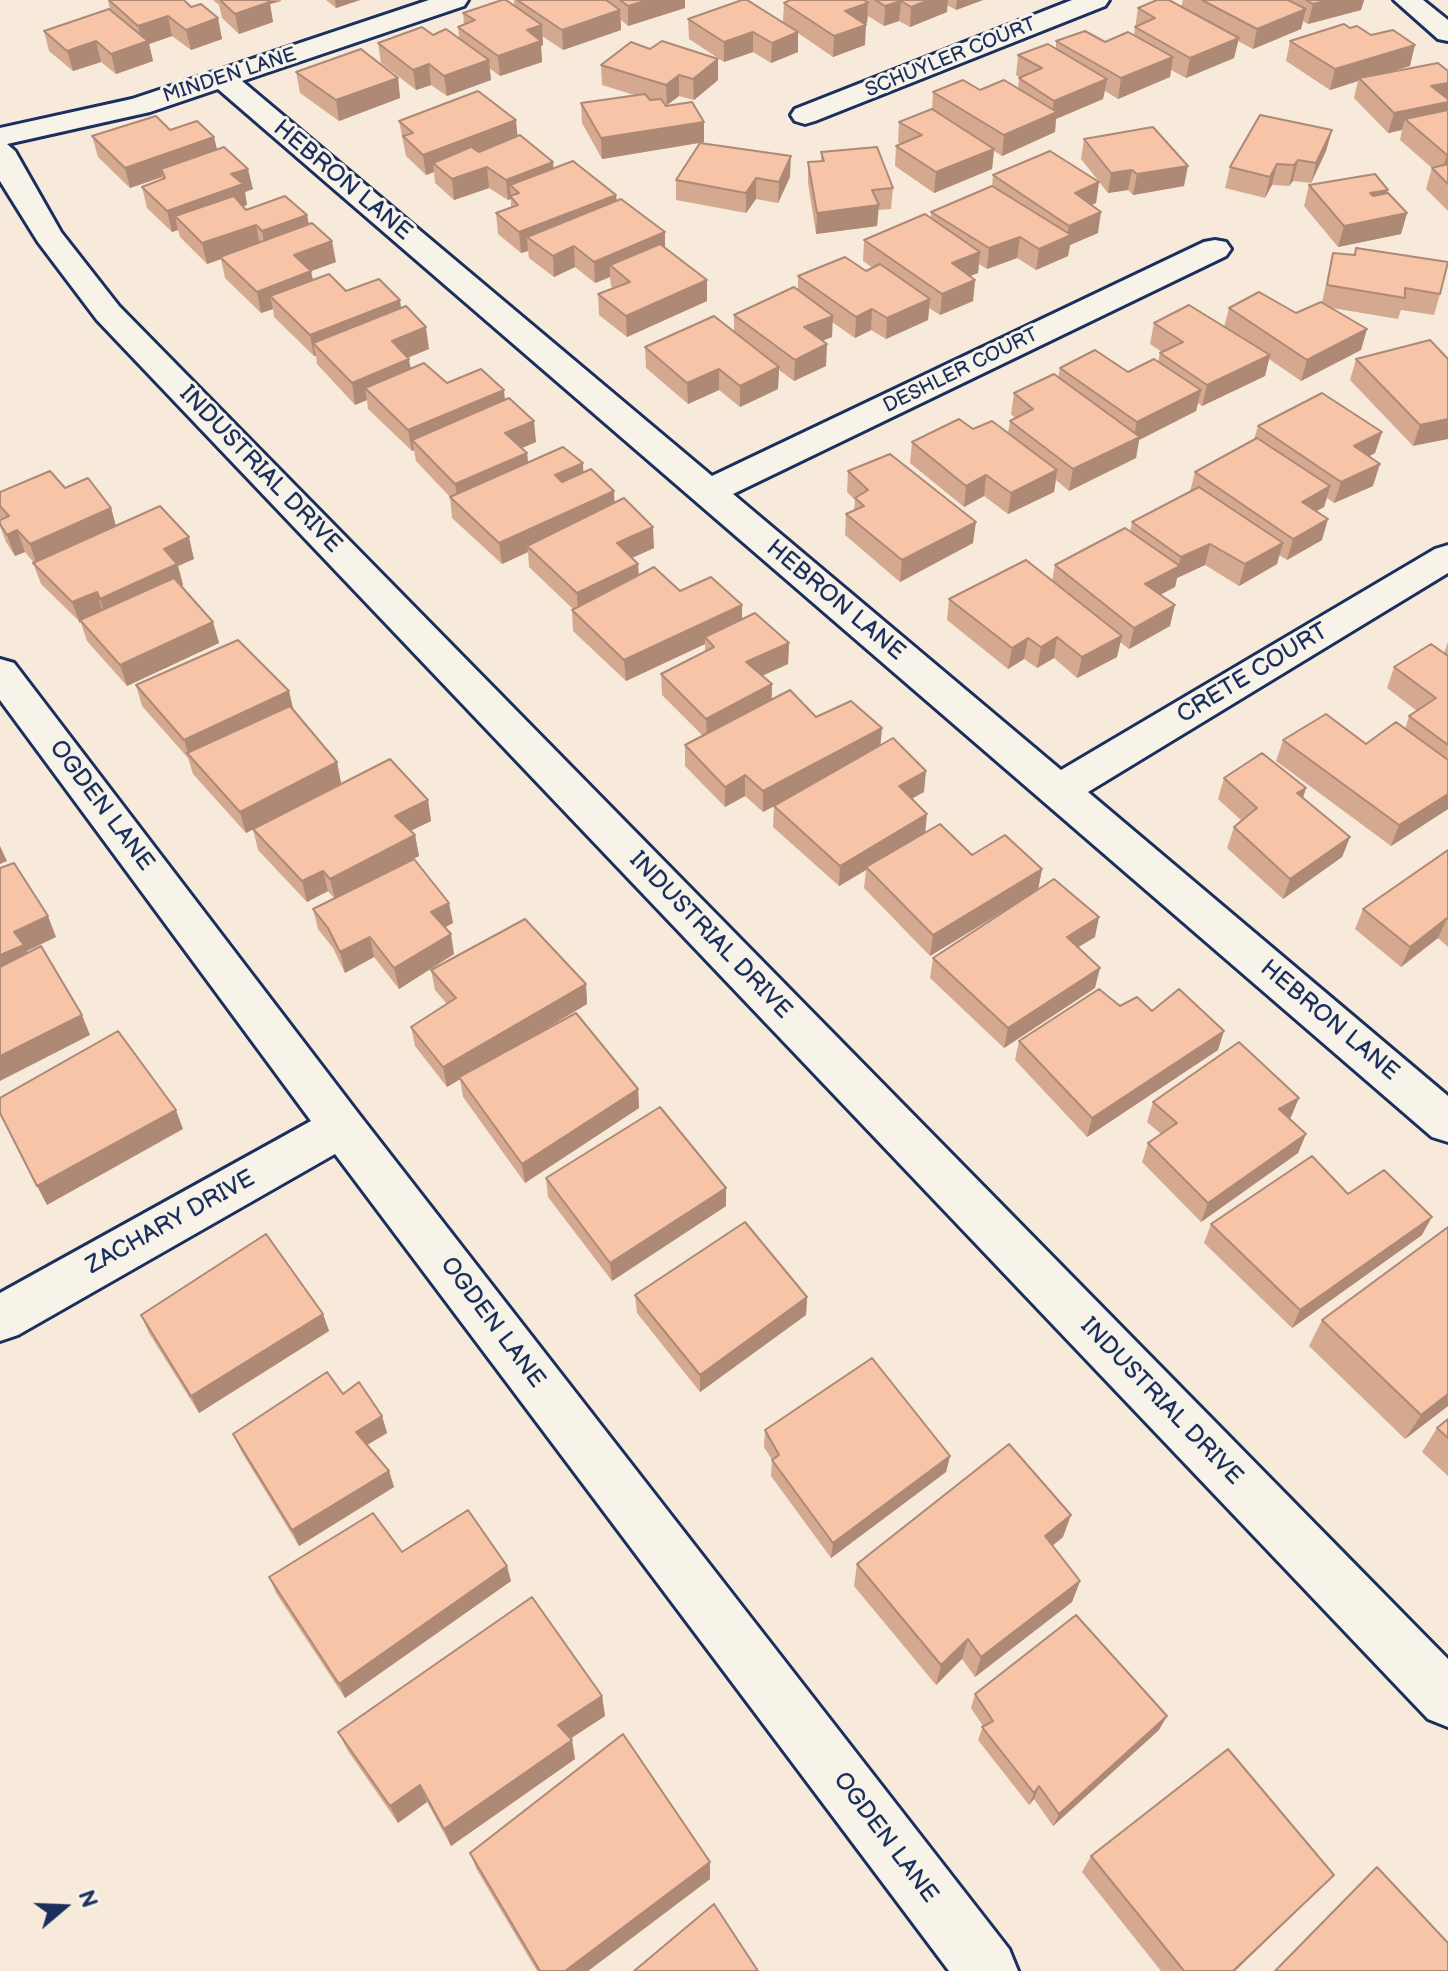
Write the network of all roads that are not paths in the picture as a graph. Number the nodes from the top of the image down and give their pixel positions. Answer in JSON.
{"nodes":[{"id":1,"x":455,"y":0,"type":"edge"},
{"id":2,"x":1096,"y":0,"type":"edge"},
{"id":3,"x":1407,"y":0,"type":"edge"},
{"id":4,"x":1448,"y":33,"type":"edge"},
{"id":5,"x":223,"y":79,"type":"junction"},
{"id":6,"x":805,"y":115,"type":"dead end"},
{"id":7,"x":0,"y":137,"type":"edge"},
{"id":8,"x":0,"y":151,"type":"edge"},
{"id":9,"x":1215,"y":249,"type":"dead end"},
{"id":10,"x":707,"y":492,"type":"junction"},
{"id":11,"x":1448,"y":557,"type":"edge"},
{"id":12,"x":0,"y":672,"type":"edge"},
{"id":13,"x":1058,"y":791,"type":"junction"},
{"id":14,"x":1448,"y":1123,"type":"edge"},
{"id":15,"x":342,"y":1127,"type":"junction"},
{"id":16,"x":0,"y":1319,"type":"edge"},
{"id":17,"x":1448,"y":1699,"type":"edge"},
{"id":18,"x":987,"y":1971,"type":"edge"}],
"edges":[{"from":1,"to":5,"type":"street","name":"MINDEN LANE"},
{"from":2,"to":6,"type":"street","name":"SCHUYLER COURT"},
{"from":3,"to":4,"type":"street"},
{"from":5,"to":7,"type":"street","name":"MINDEN LANE"},
{"from":5,"to":10,"type":"street","name":"HEBRON LANE"},
{"from":8,"to":17,"type":"street","name":"INDUSTRIAL DRIVE"},
{"from":9,"to":10,"type":"street","name":"DESHLER COURT"},
{"from":10,"to":13,"type":"street","name":"HEBRON LANE"},
{"from":11,"to":13,"type":"street","name":"CRETE COURT"},
{"from":12,"to":15,"type":"street","name":"OGDEN LANE"},
{"from":13,"to":14,"type":"street","name":"HEBRON LANE"},
{"from":15,"to":16,"type":"street","name":"ZACHARY DRIVE"},
{"from":15,"to":18,"type":"street","name":"OGDEN LANE"}]}
